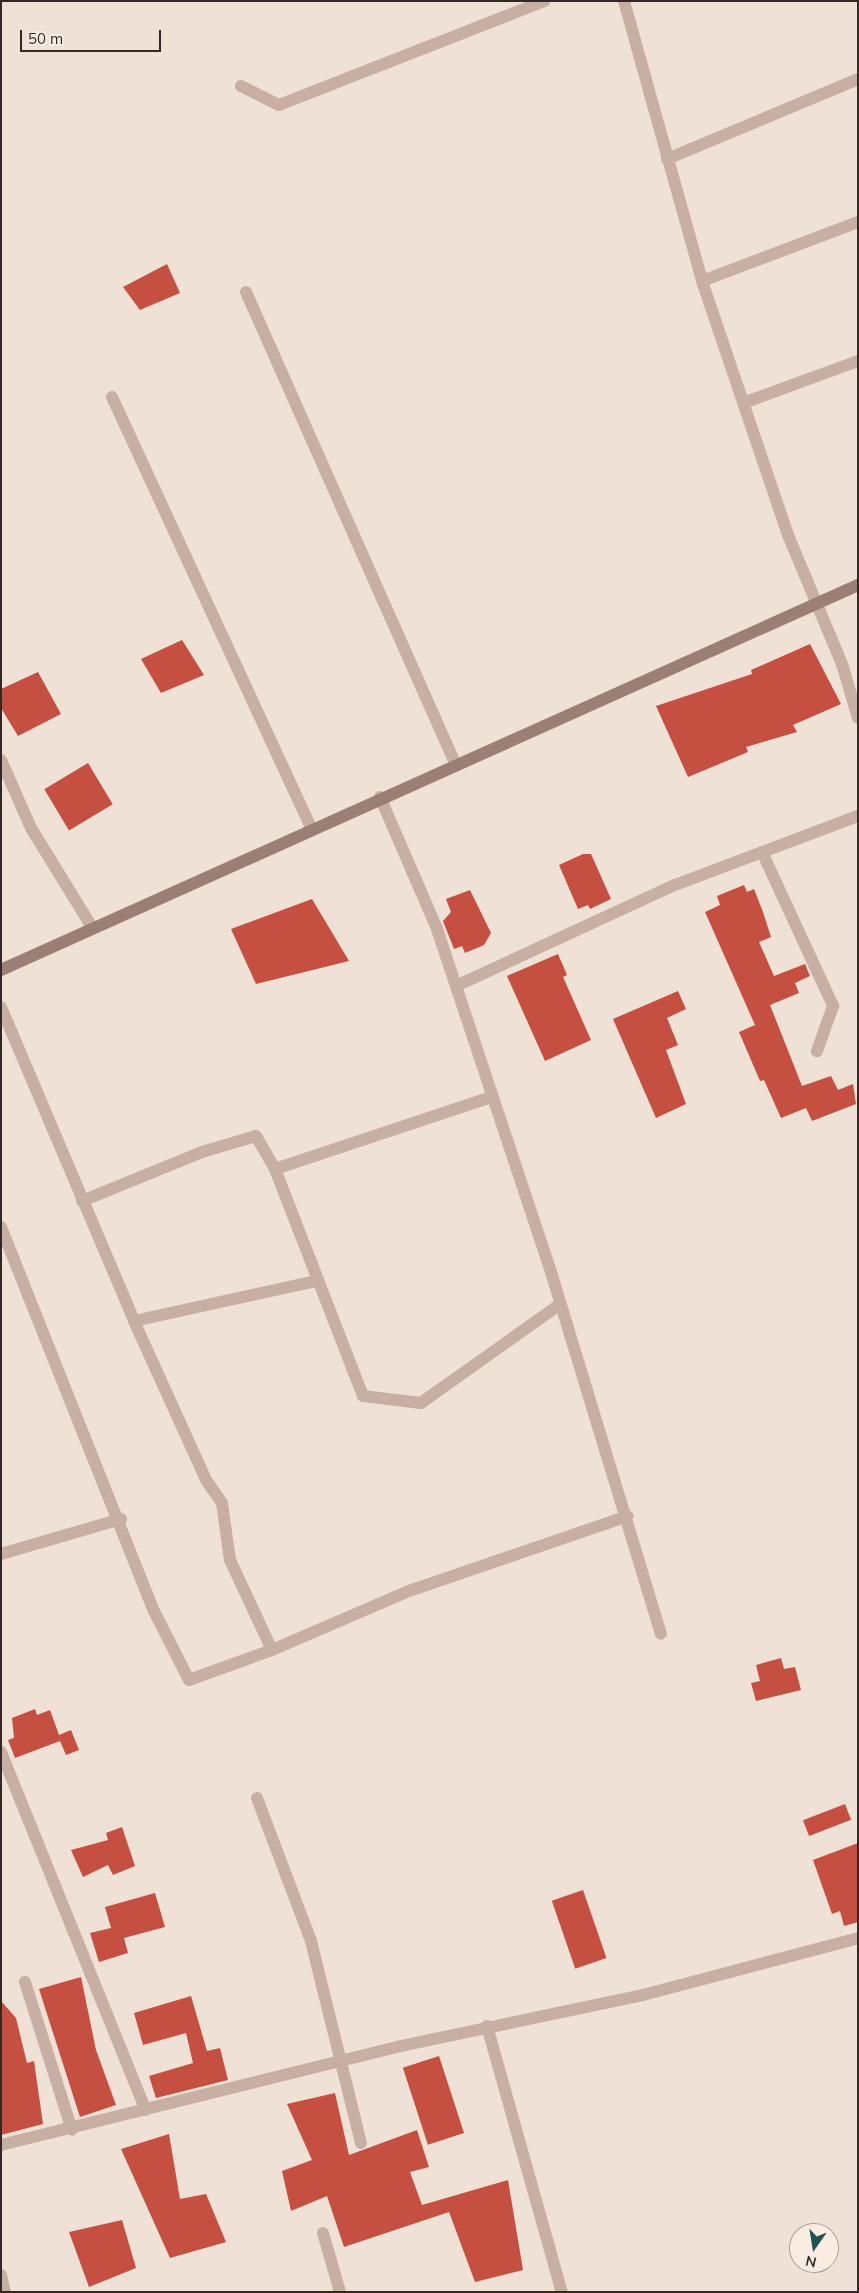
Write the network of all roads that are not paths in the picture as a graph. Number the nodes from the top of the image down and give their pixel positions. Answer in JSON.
{"nodes":[{"id":1,"x":544,"y":1,"type":"edge"},
{"id":2,"x":624,"y":1,"type":"edge"},
{"id":3,"x":858,"y":80,"type":"edge"},
{"id":4,"x":241,"y":86,"type":"dead end"},
{"id":5,"x":667,"y":159,"type":"junction"},
{"id":6,"x":858,"y":222,"type":"edge"},
{"id":7,"x":702,"y":280,"type":"junction"},
{"id":8,"x":246,"y":292,"type":"dead end"},
{"id":9,"x":858,"y":361,"type":"edge"},
{"id":10,"x":112,"y":397,"type":"dead end"},
{"id":11,"x":743,"y":403,"type":"junction"},
{"id":12,"x":858,"y":585,"type":"edge"},
{"id":13,"x":819,"y":603,"type":"junction"},
{"id":14,"x":858,"y":718,"type":"edge"},
{"id":15,"x":1,"y":760,"type":"edge"},
{"id":16,"x":455,"y":763,"type":"junction"},
{"id":17,"x":380,"y":797,"type":"junction"},
{"id":18,"x":858,"y":816,"type":"edge"},
{"id":19,"x":312,"y":829,"type":"junction"},
{"id":20,"x":762,"y":852,"type":"junction"},
{"id":21,"x":92,"y":927,"type":"junction"},
{"id":22,"x":1,"y":970,"type":"edge"},
{"id":23,"x":456,"y":986,"type":"junction"},
{"id":24,"x":1,"y":1006,"type":"edge"},
{"id":25,"x":817,"y":1051,"type":"dead end"},
{"id":26,"x":492,"y":1098,"type":"junction"},
{"id":27,"x":275,"y":1169,"type":"junction"},
{"id":28,"x":82,"y":1201,"type":"junction"},
{"id":29,"x":1,"y":1228,"type":"edge"},
{"id":30,"x":316,"y":1282,"type":"junction"},
{"id":31,"x":559,"y":1305,"type":"junction"},
{"id":32,"x":134,"y":1321,"type":"junction"},
{"id":33,"x":628,"y":1516,"type":"junction"},
{"id":34,"x":121,"y":1519,"type":"junction"},
{"id":35,"x":1,"y":1554,"type":"edge"},
{"id":36,"x":661,"y":1634,"type":"dead end"},
{"id":37,"x":272,"y":1650,"type":"junction"},
{"id":38,"x":1,"y":1752,"type":"edge"},
{"id":39,"x":257,"y":1798,"type":"dead end"},
{"id":40,"x":858,"y":1938,"type":"edge"},
{"id":41,"x":25,"y":1982,"type":"dead end"},
{"id":42,"x":487,"y":2026,"type":"junction"},
{"id":43,"x":340,"y":2062,"type":"junction"},
{"id":44,"x":146,"y":2110,"type":"junction"},
{"id":45,"x":72,"y":2130,"type":"junction"},
{"id":46,"x":361,"y":2143,"type":"dead end"},
{"id":47,"x":1,"y":2145,"type":"edge"},
{"id":48,"x":323,"y":2233,"type":"dead end"},
{"id":49,"x":1,"y":2274,"type":"edge"},
{"id":50,"x":5,"y":2292,"type":"edge"},
{"id":51,"x":340,"y":2292,"type":"edge"},
{"id":52,"x":562,"y":2292,"type":"edge"}],
"edges":[{"from":1,"to":4,"type":"street"},
{"from":2,"to":5,"type":"street"},
{"from":3,"to":5,"type":"street"},
{"from":5,"to":7,"type":"street"},
{"from":6,"to":7,"type":"street"},
{"from":7,"to":11,"type":"street"},
{"from":8,"to":16,"type":"street"},
{"from":9,"to":11,"type":"street"},
{"from":10,"to":19,"type":"street"},
{"from":11,"to":13,"type":"street"},
{"from":12,"to":13,"type":"main road"},
{"from":13,"to":14,"type":"street"},
{"from":13,"to":16,"type":"main road"},
{"from":15,"to":21,"type":"street"},
{"from":16,"to":17,"type":"main road"},
{"from":17,"to":19,"type":"main road"},
{"from":17,"to":23,"type":"street"},
{"from":18,"to":20,"type":"street"},
{"from":19,"to":21,"type":"main road"},
{"from":20,"to":23,"type":"street"},
{"from":20,"to":25,"type":"street"},
{"from":21,"to":22,"type":"main road"},
{"from":23,"to":26,"type":"street"},
{"from":24,"to":28,"type":"street"},
{"from":26,"to":27,"type":"street"},
{"from":26,"to":31,"type":"street"},
{"from":27,"to":28,"type":"street"},
{"from":27,"to":30,"type":"street"},
{"from":28,"to":32,"type":"street"},
{"from":29,"to":34,"type":"street"},
{"from":30,"to":31,"type":"street"},
{"from":30,"to":32,"type":"street"},
{"from":31,"to":33,"type":"street"},
{"from":32,"to":37,"type":"street"},
{"from":33,"to":36,"type":"street"},
{"from":33,"to":37,"type":"street"},
{"from":34,"to":35,"type":"street"},
{"from":34,"to":37,"type":"street"},
{"from":38,"to":44,"type":"street"},
{"from":39,"to":43,"type":"street"},
{"from":40,"to":42,"type":"street"},
{"from":41,"to":45,"type":"street"},
{"from":42,"to":43,"type":"street"},
{"from":42,"to":52,"type":"street"},
{"from":43,"to":44,"type":"street"},
{"from":43,"to":46,"type":"street"},
{"from":44,"to":45,"type":"street"},
{"from":45,"to":47,"type":"street"},
{"from":48,"to":51,"type":"street"},
{"from":49,"to":50,"type":"street"}]}
